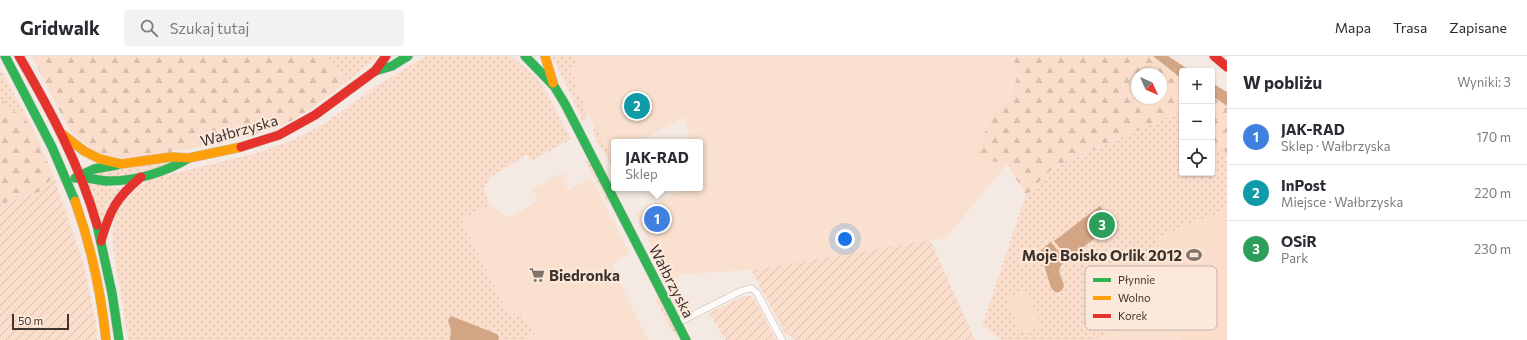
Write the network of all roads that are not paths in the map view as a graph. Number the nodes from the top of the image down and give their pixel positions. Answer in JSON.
{"nodes":[{"id":1,"x":5,"y":56,"type":"edge"},
{"id":2,"x":19,"y":56,"type":"edge"},
{"id":3,"x":386,"y":56,"type":"edge"},
{"id":4,"x":408,"y":56,"type":"edge"},
{"id":5,"x":526,"y":56,"type":"edge"},
{"id":6,"x":545,"y":56,"type":"edge"},
{"id":7,"x":1214,"y":56,"type":"edge"},
{"id":8,"x":1227,"y":67,"type":"edge"},
{"id":9,"x":375,"y":71,"type":"junction"},
{"id":10,"x":554,"y":86,"type":"junction"},
{"id":11,"x":61,"y":133,"type":"junction"},
{"id":12,"x":189,"y":158,"type":"junction"},
{"id":13,"x":121,"y":164,"type":"junction"},
{"id":14,"x":79,"y":176,"type":"junction"},
{"id":15,"x":142,"y":176,"type":"junction"},
{"id":16,"x":67,"y":180,"type":"junction"},
{"id":17,"x":101,"y":241,"type":"junction"},
{"id":18,"x":677,"y":323,"type":"junction"},
{"id":19,"x":106,"y":340,"type":"edge"},
{"id":20,"x":118,"y":340,"type":"edge"},
{"id":21,"x":686,"y":340,"type":"edge"},
{"id":22,"x":783,"y":340,"type":"edge"}],
"edges":[{"from":1,"to":16,"type":"main road"},
{"from":2,"to":11,"type":"main road"},
{"from":3,"to":9,"type":"main road","name":"Wałbrzyska"},
{"from":4,"to":9,"type":"main road","name":"Wałbrzyska"},
{"from":5,"to":10,"type":"main road","name":"Wałbrzyska"},
{"from":6,"to":10,"type":"main road","name":"Wałbrzyska"},
{"from":7,"to":8,"type":"main road"},
{"from":9,"to":12,"type":"main road","name":"Wałbrzyska"},
{"from":10,"to":18,"type":"main road","name":"Wałbrzyska"},
{"from":11,"to":13,"type":"main road","name":"Wałbrzyska"},
{"from":11,"to":14,"type":"main road"},
{"from":12,"to":13,"type":"main road","name":"Wałbrzyska"},
{"from":12,"to":15,"type":"main road","name":"Wałbrzyska"},
{"from":13,"to":14,"type":"main road"},
{"from":14,"to":15,"type":"main road","name":"Wałbrzyska"},
{"from":14,"to":16,"type":"main road"},
{"from":14,"to":17,"type":"main road"},
{"from":15,"to":17,"type":"main road"},
{"from":16,"to":19,"type":"main road"},
{"from":17,"to":20,"type":"main road"},
{"from":18,"to":21,"type":"main road","name":"Wałbrzyska"},
{"from":18,"to":22,"type":"street"}]}
